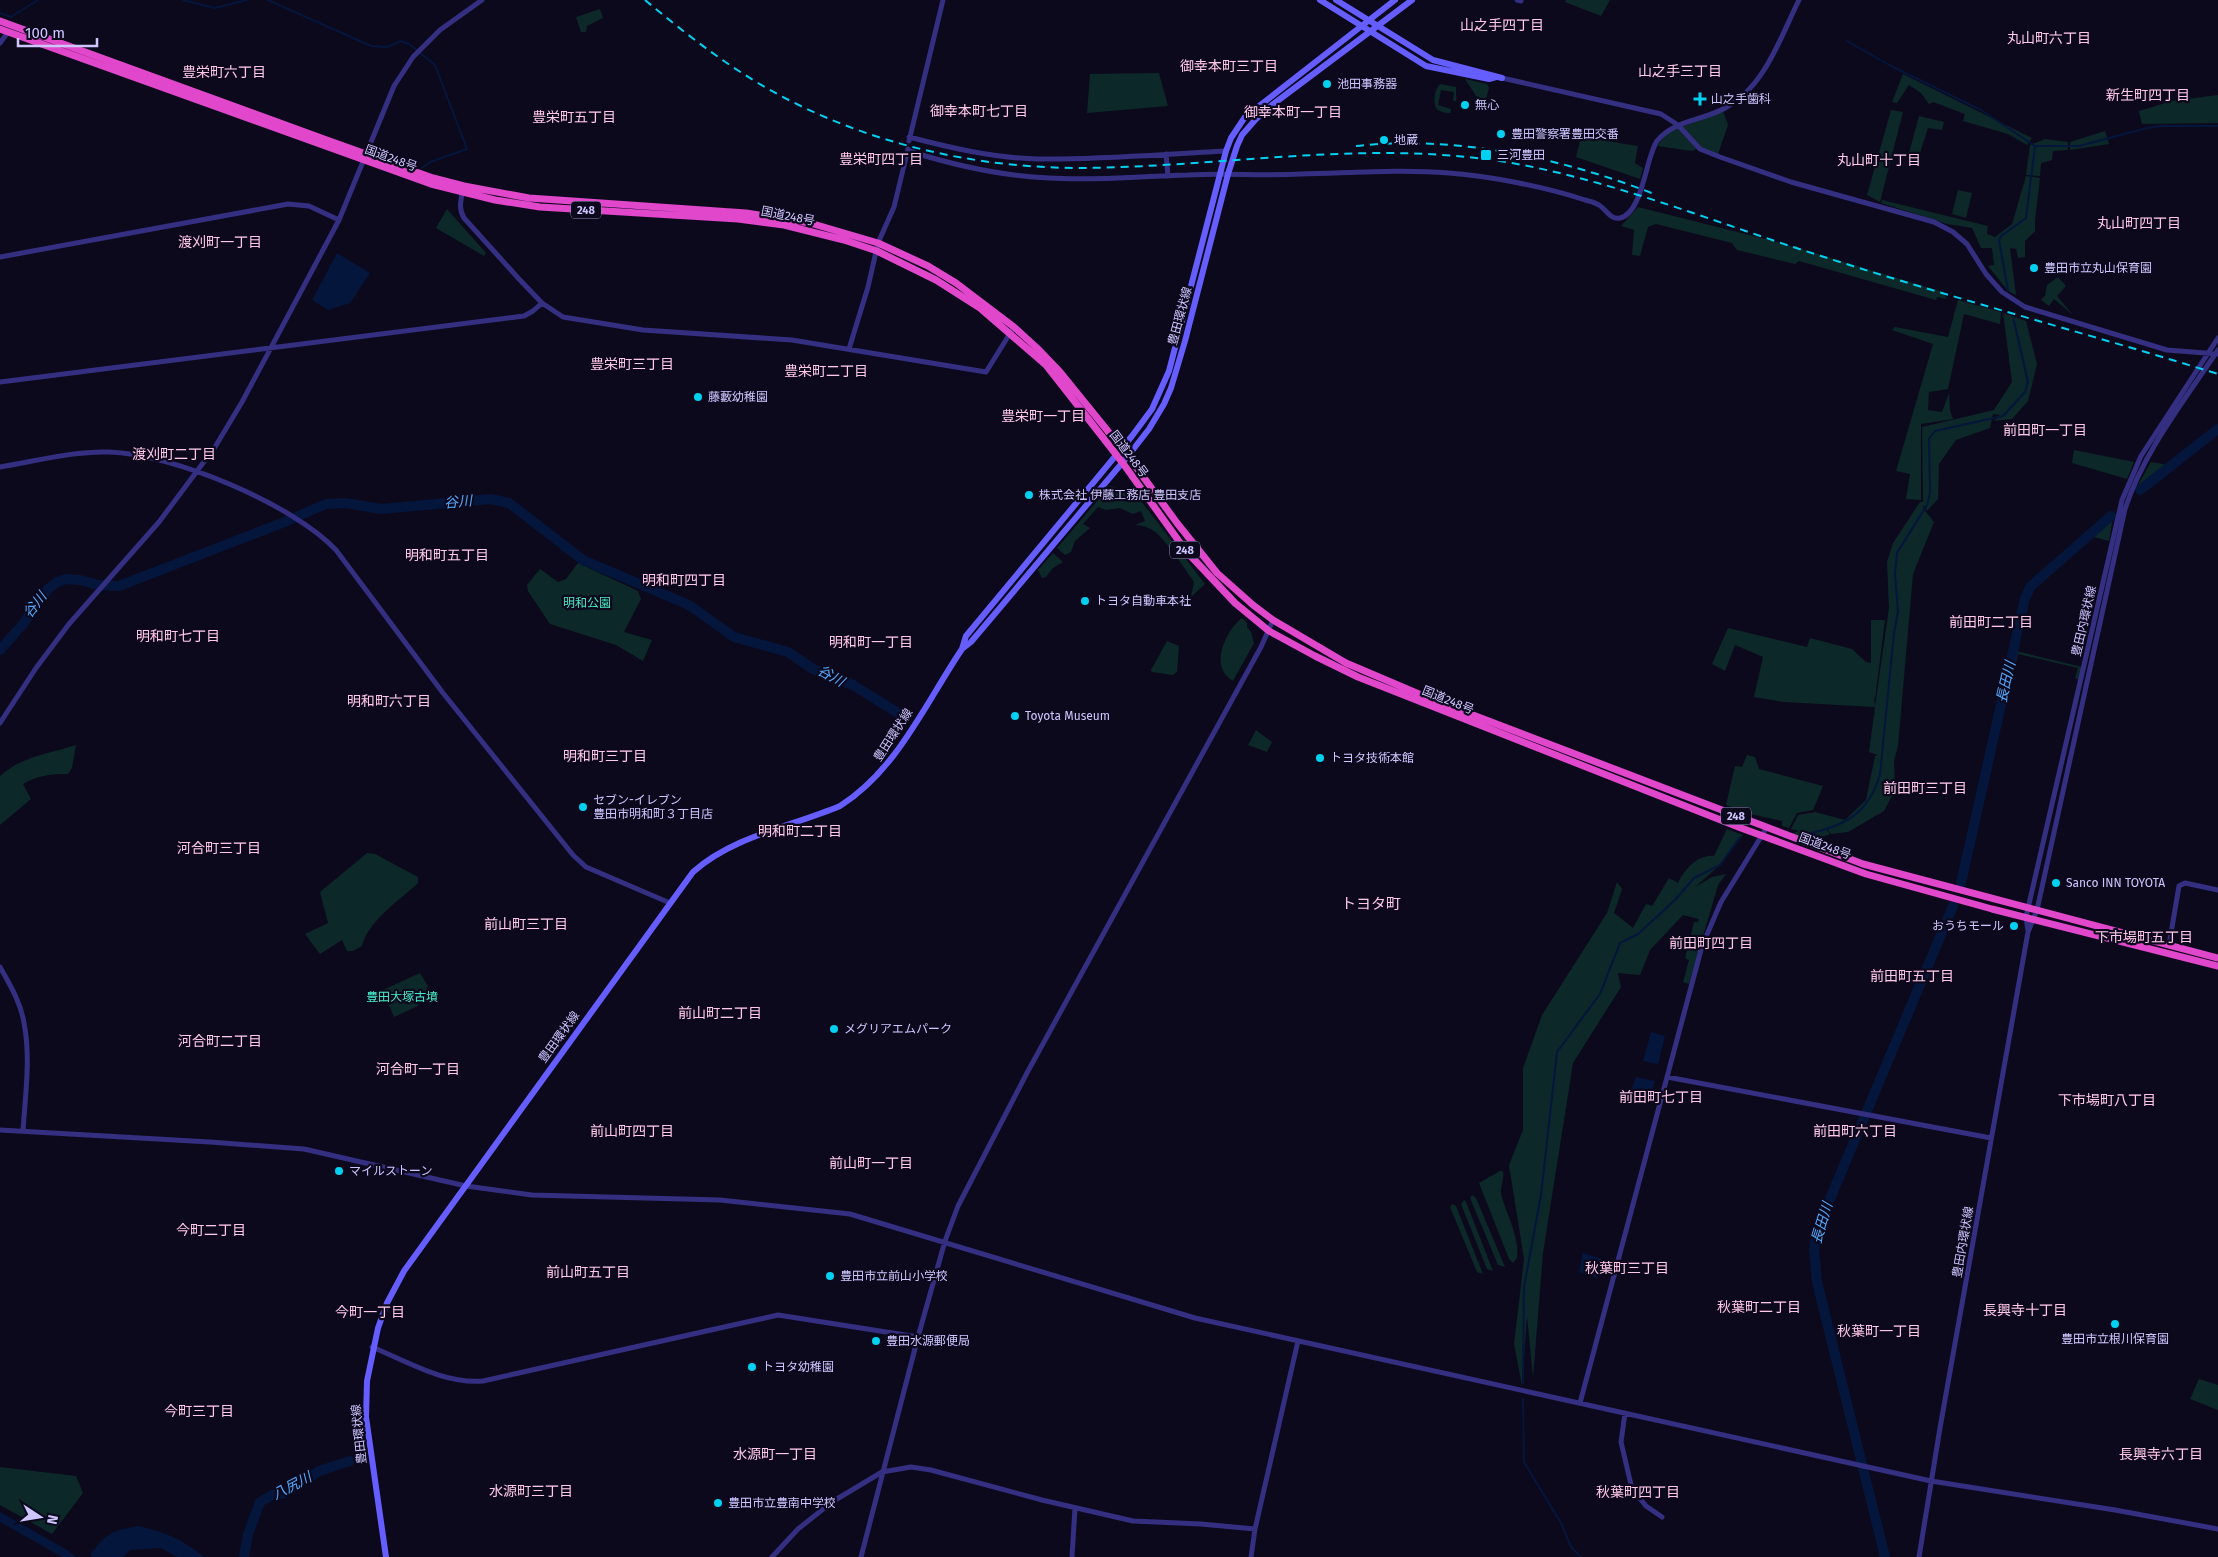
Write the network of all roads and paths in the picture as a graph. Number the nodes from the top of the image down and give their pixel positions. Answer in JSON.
{"nodes":[{"id":1,"x":482,"y":0,"type":"edge"},
{"id":2,"x":943,"y":0,"type":"edge"},
{"id":3,"x":1320,"y":0,"type":"edge"},
{"id":4,"x":1336,"y":0,"type":"edge"},
{"id":5,"x":1396,"y":0,"type":"edge"},
{"id":6,"x":1412,"y":0,"type":"edge"},
{"id":7,"x":1799,"y":0,"type":"edge"},
{"id":8,"x":1369,"y":20,"type":"junction"},
{"id":9,"x":0,"y":21,"type":"edge"},
{"id":10,"x":1361,"y":26,"type":"junction"},
{"id":11,"x":1377,"y":26,"type":"junction"},
{"id":12,"x":4,"y":30,"type":"edge"},
{"id":13,"x":1370,"y":31,"type":"junction"},
{"id":14,"x":0,"y":43,"type":"edge"},
{"id":15,"x":1499,"y":77,"type":"junction"},
{"id":16,"x":1678,"y":125,"type":"junction"},
{"id":17,"x":1226,"y":151,"type":"junction"},
{"id":18,"x":1166,"y":154,"type":"junction"},
{"id":19,"x":364,"y":156,"type":"junction"},
{"id":20,"x":1220,"y":174,"type":"junction"},
{"id":21,"x":1228,"y":174,"type":"junction"},
{"id":22,"x":1168,"y":176,"type":"junction"},
{"id":23,"x":463,"y":190,"type":"junction"},
{"id":24,"x":338,"y":220,"type":"junction"},
{"id":25,"x":877,"y":247,"type":"junction"},
{"id":26,"x":0,"y":257,"type":"edge"},
{"id":27,"x":542,"y":303,"type":"junction"},
{"id":28,"x":1012,"y":330,"type":"junction"},
{"id":29,"x":2218,"y":338,"type":"edge"},
{"id":30,"x":271,"y":347,"type":"junction"},
{"id":31,"x":849,"y":349,"type":"junction"},
{"id":32,"x":2217,"y":353,"type":"edge"},
{"id":33,"x":2207,"y":354,"type":"junction"},
{"id":34,"x":0,"y":382,"type":"edge"},
{"id":35,"x":1122,"y":448,"type":"junction"},
{"id":36,"x":1116,"y":456,"type":"junction"},
{"id":37,"x":1128,"y":456,"type":"junction"},
{"id":38,"x":1122,"y":462,"type":"junction"},
{"id":39,"x":0,"y":467,"type":"edge"},
{"id":40,"x":197,"y":472,"type":"junction"},
{"id":41,"x":1274,"y":620,"type":"junction"},
{"id":42,"x":1269,"y":631,"type":"junction"},
{"id":43,"x":962,"y":649,"type":"junction"},
{"id":44,"x":0,"y":723,"type":"edge"},
{"id":45,"x":1767,"y":827,"type":"junction"},
{"id":46,"x":1762,"y":835,"type":"junction"},
{"id":47,"x":2218,"y":890,"type":"edge"},
{"id":48,"x":670,"y":903,"type":"junction"},
{"id":49,"x":2028,"y":908,"type":"junction"},
{"id":50,"x":2037,"y":910,"type":"junction"},
{"id":51,"x":2026,"y":917,"type":"junction"},
{"id":52,"x":2035,"y":919,"type":"junction"},
{"id":53,"x":2028,"y":932,"type":"junction"},
{"id":54,"x":2169,"y":945,"type":"junction"},
{"id":55,"x":2218,"y":958,"type":"edge"},
{"id":56,"x":2218,"y":966,"type":"edge"},
{"id":57,"x":0,"y":967,"type":"edge"},
{"id":58,"x":1667,"y":1077,"type":"junction"},
{"id":59,"x":0,"y":1130,"type":"edge"},
{"id":60,"x":22,"y":1131,"type":"junction"},
{"id":61,"x":1991,"y":1138,"type":"junction"},
{"id":62,"x":466,"y":1186,"type":"junction"},
{"id":63,"x":944,"y":1242,"type":"junction"},
{"id":64,"x":918,"y":1337,"type":"junction"},
{"id":65,"x":1298,"y":1341,"type":"junction"},
{"id":66,"x":372,"y":1347,"type":"junction"},
{"id":67,"x":1580,"y":1403,"type":"junction"},
{"id":68,"x":1625,"y":1413,"type":"junction"},
{"id":69,"x":882,"y":1472,"type":"junction"},
{"id":70,"x":1930,"y":1481,"type":"junction"},
{"id":71,"x":1075,"y":1508,"type":"junction"},
{"id":72,"x":1662,"y":1517,"type":"dead end"},
{"id":73,"x":1255,"y":1529,"type":"junction"},
{"id":74,"x":2218,"y":1529,"type":"edge"},
{"id":75,"x":386,"y":1557,"type":"edge"},
{"id":76,"x":772,"y":1557,"type":"edge"},
{"id":77,"x":861,"y":1557,"type":"edge"},
{"id":78,"x":1072,"y":1557,"type":"edge"},
{"id":79,"x":1251,"y":1557,"type":"edge"},
{"id":80,"x":1919,"y":1557,"type":"edge"}],
"edges":[{"from":1,"to":19,"type":"street"},
{"from":2,"to":18,"type":"street"},
{"from":3,"to":10,"type":"main road"},
{"from":4,"to":8,"type":"main road"},
{"from":5,"to":8,"type":"main road","name":"豊田環状線"},
{"from":6,"to":11,"type":"main road","name":"豊田環状線"},
{"from":7,"to":16,"type":"street"},
{"from":8,"to":10,"type":"main road","name":"豊田環状線"},
{"from":8,"to":11,"type":"main road"},
{"from":9,"to":19,"type":"highway","name":"国道248号","number":"248"},
{"from":10,"to":13,"type":"main road"},
{"from":10,"to":17,"type":"main road","name":"豊田環状線"},
{"from":11,"to":13,"type":"main road","name":"豊田環状線"},
{"from":11,"to":15,"type":"main road"},
{"from":12,"to":14,"type":"street"},
{"from":12,"to":19,"type":"highway","name":"国道248号","number":"248"},
{"from":13,"to":15,"type":"main road"},
{"from":13,"to":21,"type":"main road","name":"豊田環状線"},
{"from":15,"to":16,"type":"street"},
{"from":16,"to":21,"type":"street"},
{"from":16,"to":33,"type":"street"},
{"from":17,"to":18,"type":"street"},
{"from":17,"to":20,"type":"main road","name":"豊田環状線"},
{"from":18,"to":22,"type":"street"},
{"from":19,"to":23,"type":"highway","name":"国道248号","number":"248"},
{"from":19,"to":24,"type":"street"},
{"from":20,"to":21,"type":"street"},
{"from":20,"to":22,"type":"street"},
{"from":20,"to":35,"type":"main road","name":"豊田環状線"},
{"from":21,"to":37,"type":"main road","name":"豊田環状線"},
{"from":22,"to":25,"type":"street"},
{"from":23,"to":25,"type":"highway","name":"国道248号","number":"248"},
{"from":23,"to":27,"type":"street"},
{"from":24,"to":26,"type":"street"},
{"from":24,"to":30,"type":"street"},
{"from":25,"to":28,"type":"highway","name":"国道248号","number":"248"},
{"from":25,"to":31,"type":"street"},
{"from":27,"to":30,"type":"street"},
{"from":27,"to":31,"type":"street"},
{"from":28,"to":31,"type":"street"},
{"from":28,"to":35,"type":"highway","name":"国道248号","number":"248"},
{"from":28,"to":36,"type":"highway","name":"国道248号","number":"248"},
{"from":29,"to":33,"type":"street","name":"豊田内環状線"},
{"from":30,"to":34,"type":"street"},
{"from":30,"to":40,"type":"street"},
{"from":32,"to":33,"type":"street"},
{"from":32,"to":50,"type":"street","name":"豊田内環状線"},
{"from":33,"to":49,"type":"street","name":"豊田内環状線"},
{"from":35,"to":36,"type":"main road","name":"豊田環状線"},
{"from":35,"to":37,"type":"highway","name":"国道248号","number":"248"},
{"from":36,"to":38,"type":"highway","name":"国道248号","number":"248"},
{"from":36,"to":43,"type":"main road","name":"豊田環状線"},
{"from":37,"to":38,"type":"main road","name":"豊田環状線"},
{"from":37,"to":41,"type":"highway","name":"国道248号","number":"248"},
{"from":38,"to":42,"type":"highway","name":"国道248号","number":"248"},
{"from":38,"to":43,"type":"main road","name":"豊田環状線"},
{"from":39,"to":40,"type":"street"},
{"from":40,"to":44,"type":"street"},
{"from":40,"to":48,"type":"street"},
{"from":41,"to":42,"type":"street"},
{"from":41,"to":45,"type":"highway","name":"国道248号","number":"248"},
{"from":42,"to":46,"type":"highway","name":"国道248号","number":"248"},
{"from":42,"to":63,"type":"street"},
{"from":43,"to":48,"type":"main road","name":"豊田環状線"},
{"from":45,"to":46,"type":"street"},
{"from":45,"to":49,"type":"highway","name":"国道248号","number":"248"},
{"from":46,"to":51,"type":"highway","name":"国道248号","number":"248"},
{"from":46,"to":58,"type":"street"},
{"from":47,"to":54,"type":"street"},
{"from":48,"to":62,"type":"main road","name":"豊田環状線"},
{"from":49,"to":50,"type":"highway","name":"国道248号","number":"248"},
{"from":49,"to":51,"type":"street","name":"豊田内環状線"},
{"from":50,"to":52,"type":"street","name":"豊田内環状線"},
{"from":50,"to":54,"type":"highway","name":"国道248号","number":"248"},
{"from":51,"to":52,"type":"highway","name":"国道248号","number":"248"},
{"from":51,"to":53,"type":"street","name":"豊田内環状線"},
{"from":52,"to":53,"type":"street","name":"豊田内環状線"},
{"from":52,"to":56,"type":"highway","name":"国道248号","number":"248"},
{"from":53,"to":61,"type":"street","name":"豊田内環状線"},
{"from":54,"to":55,"type":"highway","name":"国道248号","number":"248"},
{"from":57,"to":60,"type":"street"},
{"from":58,"to":61,"type":"street"},
{"from":58,"to":67,"type":"street"},
{"from":59,"to":60,"type":"street"},
{"from":60,"to":62,"type":"street"},
{"from":61,"to":70,"type":"street","name":"豊田内環状線"},
{"from":62,"to":63,"type":"street"},
{"from":62,"to":66,"type":"main road","name":"豊田環状線"},
{"from":63,"to":64,"type":"street"},
{"from":63,"to":65,"type":"street"},
{"from":64,"to":66,"type":"street"},
{"from":64,"to":69,"type":"street"},
{"from":65,"to":67,"type":"street"},
{"from":65,"to":73,"type":"street"},
{"from":66,"to":75,"type":"main road","name":"豊田環状線"},
{"from":67,"to":68,"type":"street"},
{"from":68,"to":70,"type":"street"},
{"from":68,"to":72,"type":"street"},
{"from":69,"to":71,"type":"street"},
{"from":69,"to":76,"type":"street"},
{"from":69,"to":77,"type":"street"},
{"from":70,"to":74,"type":"street"},
{"from":70,"to":80,"type":"street","name":"豊田内環状線"},
{"from":71,"to":73,"type":"street"},
{"from":71,"to":78,"type":"street"},
{"from":73,"to":79,"type":"street"}]}
